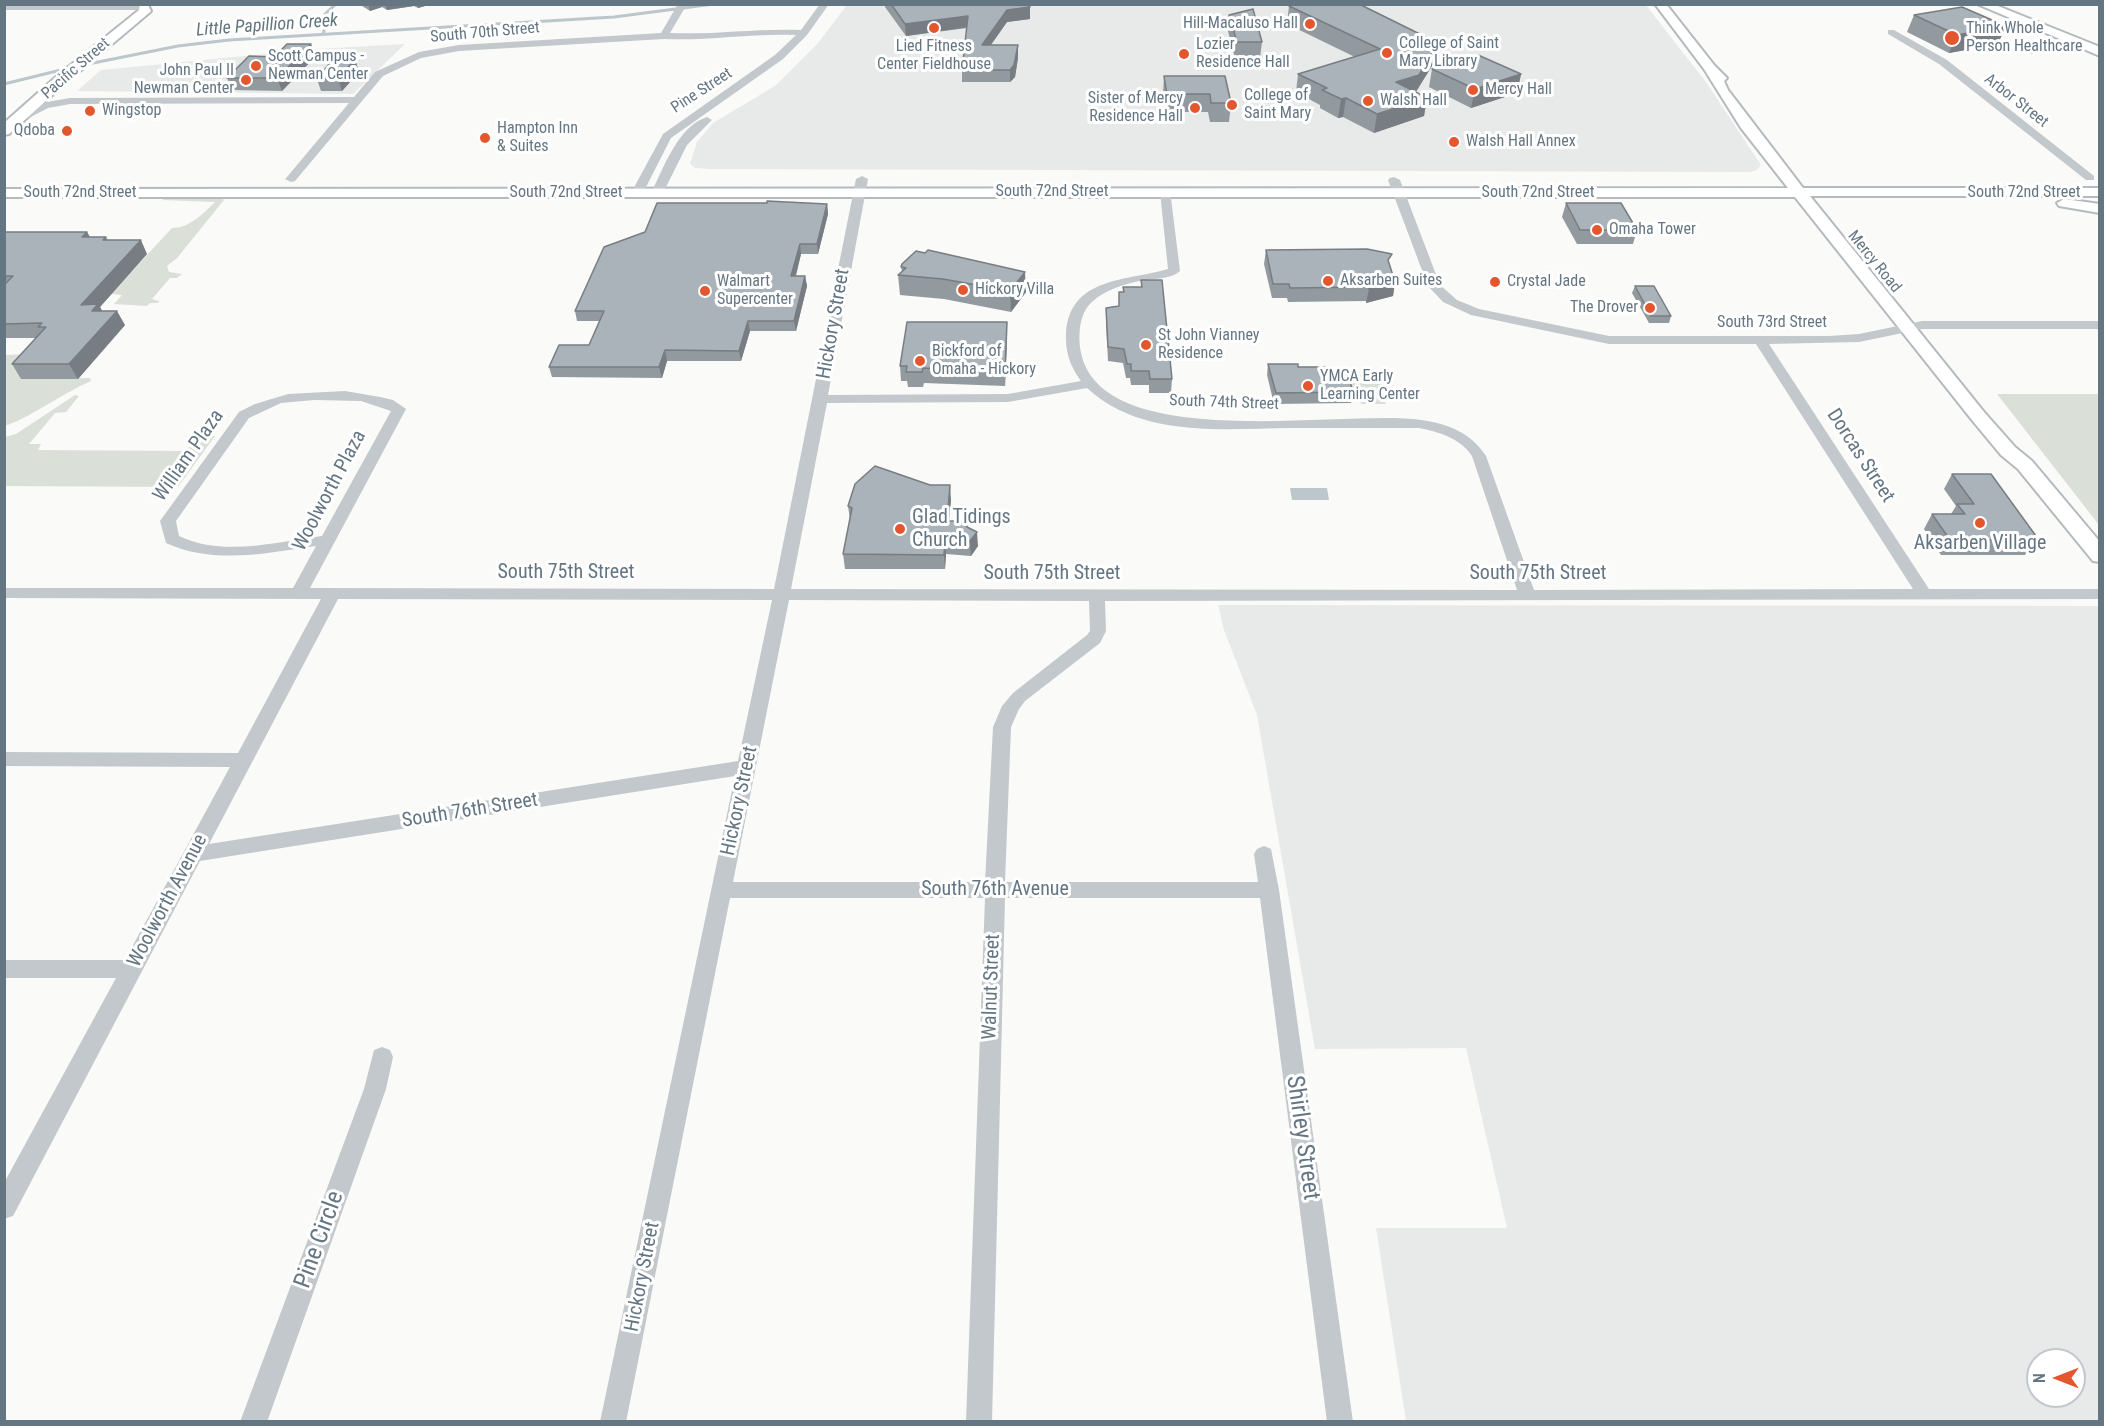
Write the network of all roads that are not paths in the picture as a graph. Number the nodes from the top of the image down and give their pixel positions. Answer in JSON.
{"nodes":[{"id":1,"x":683,"y":4,"type":"edge"},
{"id":2,"x":1660,"y":4,"type":"edge"},
{"id":3,"x":1982,"y":4,"type":"edge"},
{"id":4,"x":2000,"y":4,"type":"edge"},
{"id":5,"x":825,"y":5,"type":"edge"},
{"id":6,"x":20,"y":6,"type":"edge"},
{"id":7,"x":145,"y":6,"type":"edge"},
{"id":8,"x":4,"y":7,"type":"edge"},
{"id":9,"x":1891,"y":32,"type":"dead end"},
{"id":10,"x":804,"y":33,"type":"junction"},
{"id":11,"x":663,"y":36,"type":"junction"},
{"id":12,"x":2091,"y":42,"type":"edge"},
{"id":13,"x":2031,"y":51,"type":"dead end"},
{"id":14,"x":788,"y":65,"type":"dead end"},
{"id":15,"x":1710,"y":68,"type":"junction"},
{"id":16,"x":62,"y":79,"type":"junction"},
{"id":17,"x":133,"y":99,"type":"junction"},
{"id":18,"x":356,"y":100,"type":"junction"},
{"id":19,"x":737,"y":101,"type":"dead end"},
{"id":20,"x":1753,"y":111,"type":"dead end"},
{"id":21,"x":4,"y":113,"type":"edge"},
{"id":22,"x":19,"y":119,"type":"junction"},
{"id":23,"x":4,"y":131,"type":"edge"},
{"id":24,"x":4,"y":178,"type":"edge"},
{"id":25,"x":646,"y":178,"type":"junction"},
{"id":26,"x":665,"y":178,"type":"junction"},
{"id":27,"x":2095,"y":178,"type":"edge"},
{"id":28,"x":291,"y":179,"type":"junction"},
{"id":29,"x":1789,"y":179,"type":"junction"},
{"id":30,"x":861,"y":186,"type":"junction"},
{"id":31,"x":1396,"y":186,"type":"junction"},
{"id":32,"x":1804,"y":186,"type":"junction"},
{"id":33,"x":1166,"y":192,"type":"junction"},
{"id":34,"x":2100,"y":192,"type":"edge"},
{"id":35,"x":4,"y":193,"type":"edge"},
{"id":36,"x":637,"y":193,"type":"junction"},
{"id":37,"x":657,"y":193,"type":"junction"},
{"id":38,"x":1819,"y":193,"type":"junction"},
{"id":39,"x":1901,"y":193,"type":"junction"},
{"id":40,"x":2100,"y":209,"type":"edge"},
{"id":41,"x":1842,"y":222,"type":"dead end"},
{"id":42,"x":1907,"y":303,"type":"dead end"},
{"id":43,"x":2100,"y":325,"type":"edge"},
{"id":44,"x":1915,"y":326,"type":"junction"},
{"id":45,"x":1760,"y":340,"type":"junction"},
{"id":46,"x":1090,"y":383,"type":"junction"},
{"id":47,"x":821,"y":399,"type":"junction"},
{"id":48,"x":244,"y":415,"type":"joint"},
{"id":49,"x":327,"y":540,"type":"junction"},
{"id":50,"x":2100,"y":556,"type":"edge"},
{"id":51,"x":4,"y":593,"type":"edge"},
{"id":52,"x":299,"y":593,"type":"junction"},
{"id":53,"x":332,"y":594,"type":"junction"},
{"id":54,"x":782,"y":594,"type":"junction"},
{"id":55,"x":1527,"y":594,"type":"junction"},
{"id":56,"x":1925,"y":594,"type":"junction"},
{"id":57,"x":2100,"y":594,"type":"edge"},
{"id":58,"x":1097,"y":595,"type":"junction"},
{"id":59,"x":4,"y":759,"type":"edge"},
{"id":60,"x":243,"y":760,"type":"junction"},
{"id":61,"x":747,"y":767,"type":"junction"},
{"id":62,"x":193,"y":854,"type":"junction"},
{"id":63,"x":1264,"y":854,"type":"dead end"},
{"id":64,"x":721,"y":890,"type":"junction"},
{"id":65,"x":995,"y":890,"type":"junction"},
{"id":66,"x":1269,"y":890,"type":"junction"},
{"id":67,"x":4,"y":969,"type":"edge"},
{"id":68,"x":132,"y":969,"type":"junction"},
{"id":69,"x":382,"y":1057,"type":"dead end"},
{"id":70,"x":4,"y":1208,"type":"edge"},
{"id":71,"x":253,"y":1422,"type":"edge"},
{"id":72,"x":613,"y":1422,"type":"edge"},
{"id":73,"x":979,"y":1422,"type":"edge"},
{"id":74,"x":1340,"y":1422,"type":"edge"}],
"edges":[{"from":1,"to":11,"type":"street"},
{"from":2,"to":15,"type":"main road","name":"Mercy Road"},
{"from":3,"to":12,"type":"main road"},
{"from":4,"to":12,"type":"main road"},
{"from":5,"to":10,"type":"street","name":"Pine Street"},
{"from":6,"to":7,"type":"street"},
{"from":6,"to":8,"type":"street"},
{"from":7,"to":16,"type":"main road","name":"Pacific Street"},
{"from":7,"to":21,"type":"main road","name":"Pacific Street"},
{"from":9,"to":27,"type":"street","name":"Arbor Street"},
{"from":10,"to":11,"type":"street","name":"South 70th Street"},
{"from":10,"to":14,"type":"street","name":"Pine Street"},
{"from":10,"to":25,"type":"street","name":"Pine Street"},
{"from":11,"to":18,"type":"street","name":"South 70th Street"},
{"from":12,"to":13,"type":"street"},
{"from":15,"to":20,"type":"main road","name":"Mercy Road"},
{"from":15,"to":29,"type":"main road","name":"Mercy Road"},
{"from":16,"to":17,"type":"street"},
{"from":16,"to":22,"type":"main road","name":"Pacific Street"},
{"from":17,"to":18,"type":"street"},
{"from":17,"to":22,"type":"street"},
{"from":18,"to":28,"type":"street","name":"South 70th Street"},
{"from":19,"to":26,"type":"street","name":"Pine Street"},
{"from":22,"to":23,"type":"main road","name":"Pacific Street"},
{"from":24,"to":28,"type":"main road","name":"South 72nd Street"},
{"from":25,"to":26,"type":"main road","name":"South 72nd Street"},
{"from":25,"to":28,"type":"main road","name":"South 72nd Street"},
{"from":25,"to":36,"type":"street","name":"Pine Street"},
{"from":26,"to":30,"type":"main road","name":"South 72nd Street"},
{"from":26,"to":37,"type":"street","name":"Pine Street"},
{"from":27,"to":32,"type":"main road","name":"South 72nd Street"},
{"from":29,"to":31,"type":"main road","name":"South 72nd Street"},
{"from":29,"to":32,"type":"main road","name":"Mercy Road"},
{"from":30,"to":31,"type":"main road","name":"South 72nd Street"},
{"from":30,"to":33,"type":"main road","name":"South 72nd Street"},
{"from":30,"to":37,"type":"main road","name":"South 72nd Street"},
{"from":30,"to":47,"type":"street","name":"Hickory Street"},
{"from":31,"to":32,"type":"main road","name":"South 72nd Street"},
{"from":31,"to":33,"type":"main road","name":"South 72nd Street"},
{"from":31,"to":45,"type":"street","name":"South 73rd Street"},
{"from":32,"to":38,"type":"main road","name":"South 72nd Street"},
{"from":32,"to":44,"type":"main road","name":"Mercy Road"},
{"from":33,"to":46,"type":"street"},
{"from":34,"to":39,"type":"main road","name":"South 72nd Street"},
{"from":35,"to":36,"type":"main road","name":"South 72nd Street"},
{"from":36,"to":37,"type":"main road","name":"South 72nd Street"},
{"from":38,"to":39,"type":"main road","name":"South 72nd Street"},
{"from":38,"to":41,"type":"main road","name":"Mercy Road"},
{"from":39,"to":40,"type":"main road"},
{"from":42,"to":44,"type":"main road","name":"Mercy Road"},
{"from":43,"to":44,"type":"street","name":"South 73rd Street"},
{"from":44,"to":45,"type":"street","name":"South 73rd Street"},
{"from":44,"to":50,"type":"main road","name":"Mercy Road"},
{"from":45,"to":56,"type":"street","name":"Dorcas Street"},
{"from":46,"to":47,"type":"street"},
{"from":46,"to":55,"type":"street","name":"South 74th Street"},
{"from":47,"to":54,"type":"street","name":"Hickory Street"},
{"from":48,"to":49,"type":"street","name":"William Plaza"},
{"from":48,"to":49,"type":"street","name":"Woolworth Plaza"},
{"from":49,"to":52,"type":"street","name":"Woolworth Plaza"},
{"from":51,"to":52,"type":"street","name":"South 75th Street"},
{"from":52,"to":53,"type":"street","name":"South 75th Street"},
{"from":53,"to":54,"type":"street","name":"South 75th Street"},
{"from":53,"to":60,"type":"street","name":"Woolworth Avenue"},
{"from":54,"to":58,"type":"street","name":"South 75th Street"},
{"from":54,"to":61,"type":"street","name":"Hickory Street"},
{"from":55,"to":56,"type":"street","name":"South 75th Street"},
{"from":55,"to":58,"type":"street","name":"South 75th Street"},
{"from":56,"to":57,"type":"street","name":"South 75th Street"},
{"from":58,"to":65,"type":"street","name":"Walnut Street"},
{"from":59,"to":60,"type":"street"},
{"from":60,"to":62,"type":"street","name":"Woolworth Avenue"},
{"from":61,"to":62,"type":"street","name":"South 76th Street"},
{"from":61,"to":64,"type":"street","name":"Hickory Street"},
{"from":62,"to":68,"type":"street","name":"Woolworth Avenue"},
{"from":63,"to":66,"type":"street","name":"Shirley Street"},
{"from":64,"to":65,"type":"street","name":"South 76th Avenue"},
{"from":64,"to":72,"type":"street","name":"Hickory Street"},
{"from":65,"to":66,"type":"street","name":"South 76th Avenue"},
{"from":65,"to":73,"type":"street","name":"Walnut Street"},
{"from":66,"to":74,"type":"street","name":"Shirley Street"},
{"from":67,"to":68,"type":"street"},
{"from":68,"to":70,"type":"street","name":"Woolworth Avenue"},
{"from":69,"to":71,"type":"street","name":"Pine Circle"}]}
